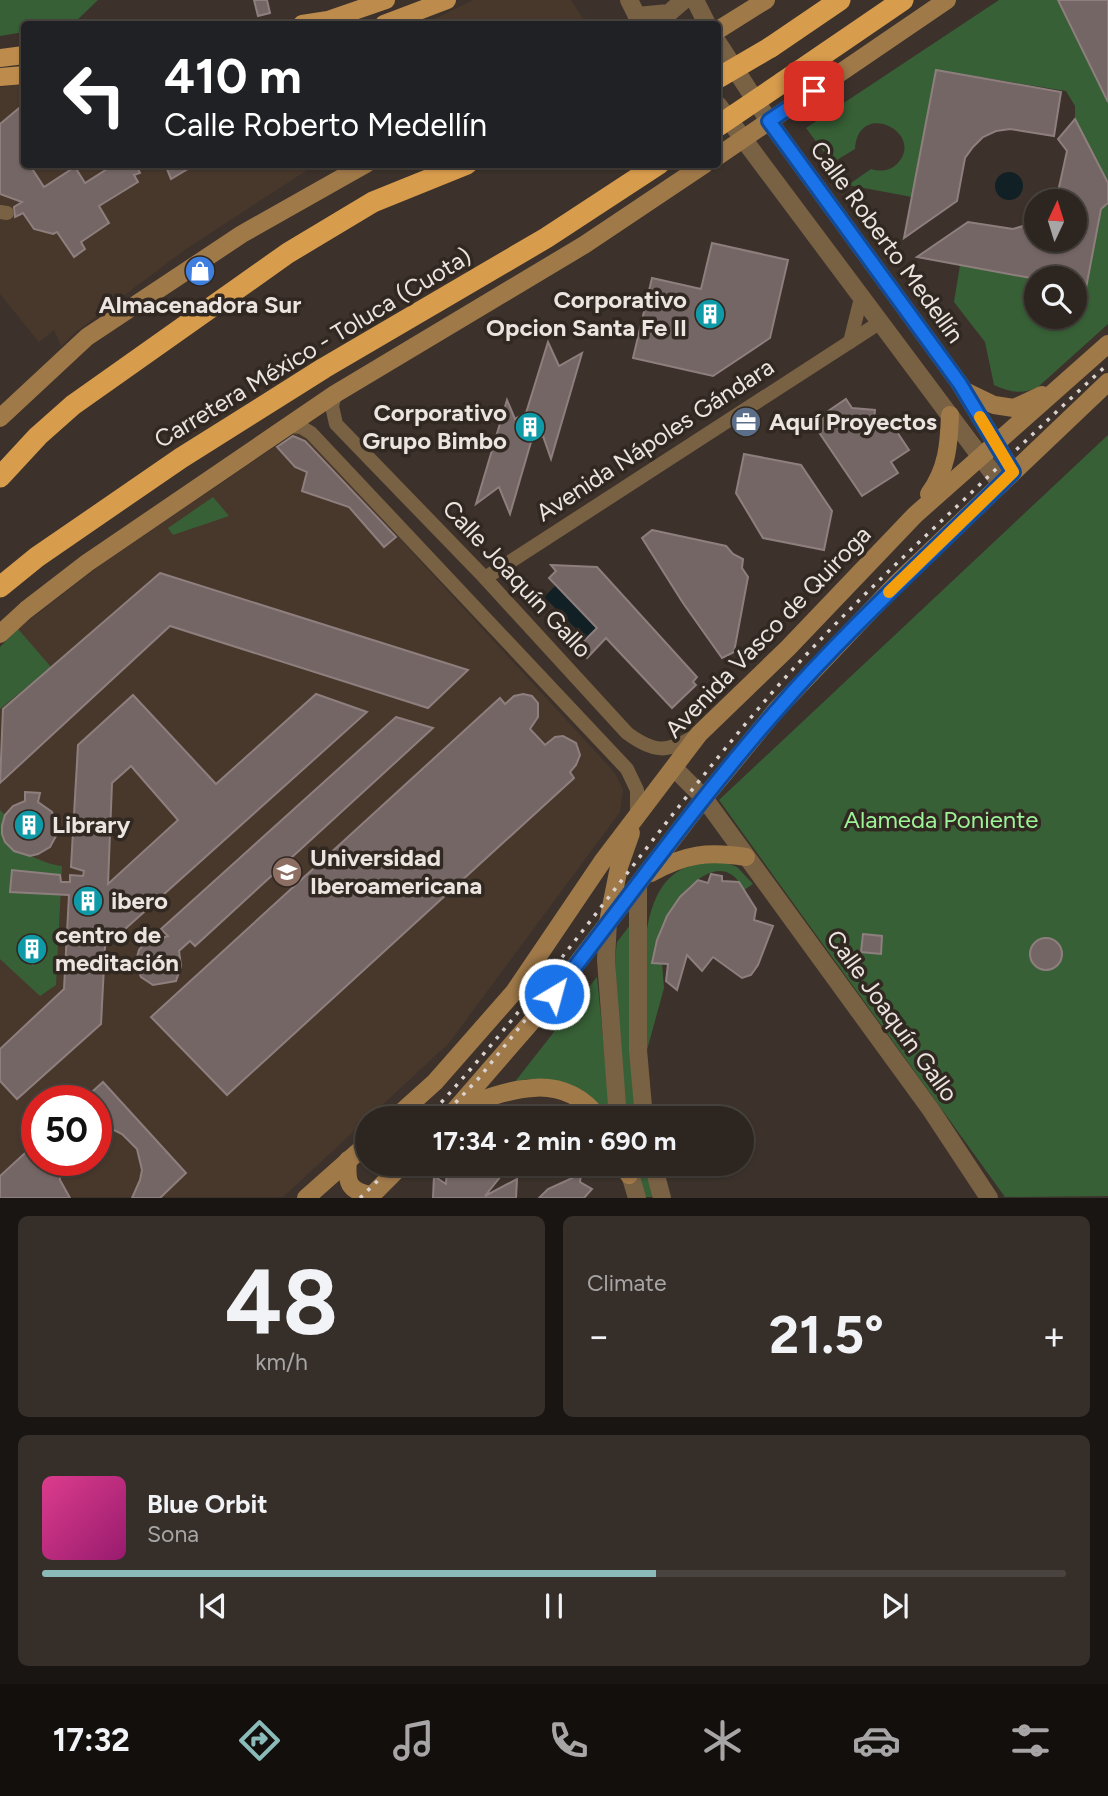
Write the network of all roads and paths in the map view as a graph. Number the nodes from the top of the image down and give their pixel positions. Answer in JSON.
{"nodes":[{"id":1,"x":386,"y":0,"type":"edge"},
{"id":2,"x":447,"y":0,"type":"edge"},
{"id":3,"x":684,"y":0,"type":"edge"},
{"id":4,"x":695,"y":0,"type":"edge"},
{"id":5,"x":766,"y":0,"type":"edge"},
{"id":6,"x":840,"y":0,"type":"edge"},
{"id":7,"x":904,"y":0,"type":"edge"},
{"id":8,"x":947,"y":0,"type":"edge"},
{"id":9,"x":637,"y":13,"type":"edge"},
{"id":10,"x":315,"y":21,"type":"edge"},
{"id":11,"x":392,"y":21,"type":"edge"},
{"id":12,"x":706,"y":21,"type":"edge"},
{"id":13,"x":721,"y":28,"type":"edge"},
{"id":14,"x":721,"y":48,"type":"edge"},
{"id":15,"x":21,"y":55,"type":"edge"},
{"id":16,"x":0,"y":58,"type":"edge"},
{"id":17,"x":21,"y":75,"type":"edge"},
{"id":18,"x":0,"y":77,"type":"edge"},
{"id":19,"x":721,"y":77,"type":"edge"},
{"id":20,"x":721,"y":109,"type":"edge"},
{"id":21,"x":769,"y":121,"type":"junction"},
{"id":22,"x":721,"y":124,"type":"edge"},
{"id":23,"x":744,"y":138,"type":"junction"},
{"id":24,"x":721,"y":154,"type":"edge"},
{"id":25,"x":359,"y":168,"type":"edge"},
{"id":26,"x":457,"y":168,"type":"edge"},
{"id":27,"x":653,"y":168,"type":"edge"},
{"id":28,"x":699,"y":168,"type":"edge"},
{"id":29,"x":861,"y":298,"type":"junction"},
{"id":30,"x":879,"y":323,"type":"junction"},
{"id":31,"x":850,"y":342,"type":"junction"},
{"id":32,"x":1108,"y":344,"type":"edge"},
{"id":33,"x":947,"y":366,"type":"junction"},
{"id":34,"x":1108,"y":382,"type":"edge"},
{"id":35,"x":927,"y":384,"type":"junction"},
{"id":36,"x":1061,"y":387,"type":"junction"},
{"id":37,"x":965,"y":391,"type":"junction"},
{"id":38,"x":335,"y":394,"type":"junction"},
{"id":39,"x":950,"y":415,"type":"junction"},
{"id":40,"x":0,"y":418,"type":"edge"},
{"id":41,"x":288,"y":425,"type":"junction"},
{"id":42,"x":996,"y":444,"type":"junction"},
{"id":43,"x":365,"y":456,"type":"junction"},
{"id":44,"x":981,"y":456,"type":"junction"},
{"id":45,"x":344,"y":468,"type":"junction"},
{"id":46,"x":0,"y":477,"type":"edge"},
{"id":47,"x":1007,"y":478,"type":"junction"},
{"id":48,"x":915,"y":514,"type":"junction"},
{"id":49,"x":485,"y":578,"type":"junction"},
{"id":50,"x":0,"y":587,"type":"edge"},
{"id":51,"x":0,"y":634,"type":"edge"},
{"id":52,"x":627,"y":733,"type":"junction"},
{"id":53,"x":699,"y":734,"type":"junction"},
{"id":54,"x":608,"y":749,"type":"junction"},
{"id":55,"x":674,"y":768,"type":"junction"},
{"id":56,"x":704,"y":798,"type":"junction"},
{"id":57,"x":637,"y":816,"type":"junction"},
{"id":58,"x":746,"y":857,"type":"junction"},
{"id":59,"x":641,"y":881,"type":"junction"},
{"id":60,"x":608,"y":921,"type":"junction"},
{"id":61,"x":485,"y":1027,"type":"junction"},
{"id":62,"x":509,"y":1050,"type":"junction"},
{"id":63,"x":408,"y":1106,"type":"edge"},
{"id":64,"x":459,"y":1106,"type":"edge"},
{"id":65,"x":470,"y":1106,"type":"edge"},
{"id":66,"x":588,"y":1106,"type":"edge"},
{"id":67,"x":617,"y":1106,"type":"edge"},
{"id":68,"x":643,"y":1106,"type":"edge"},
{"id":69,"x":355,"y":1154,"type":"edge"},
{"id":70,"x":348,"y":1160,"type":"junction"},
{"id":71,"x":391,"y":1176,"type":"edge"},
{"id":72,"x":630,"y":1176,"type":"edge"},
{"id":73,"x":656,"y":1176,"type":"edge"},
{"id":74,"x":311,"y":1195,"type":"edge"},
{"id":75,"x":371,"y":1197,"type":"edge"},
{"id":76,"x":637,"y":1198,"type":"edge"},
{"id":77,"x":662,"y":1198,"type":"edge"},
{"id":78,"x":989,"y":1198,"type":"edge"}],
"edges":[{"from":1,"to":10,"type":"main road"},
{"from":2,"to":11,"type":"main road"},
{"from":3,"to":9,"type":"street"},
{"from":4,"to":12,"type":"street"},
{"from":5,"to":13,"type":"main road"},
{"from":6,"to":19,"type":"highway","bridge":true},
{"from":7,"to":22,"type":"highway","bridge":true},
{"from":8,"to":21,"type":"main road"},
{"from":14,"to":21,"type":"street","name":"Calle Roberto Medellín"},
{"from":15,"to":16,"type":"main road"},
{"from":17,"to":18,"type":"main road"},
{"from":20,"to":23,"type":"street"},
{"from":21,"to":23,"type":"main road"},
{"from":21,"to":33,"type":"street","name":"Calle Roberto Medellín"},
{"from":23,"to":24,"type":"main road"},
{"from":23,"to":29,"type":"street"},
{"from":25,"to":40,"type":"main road"},
{"from":26,"to":46,"type":"highway"},
{"from":27,"to":50,"type":"highway","name":"Carretera México - Toluca (Cuota)"},
{"from":28,"to":38,"type":"main road"},
{"from":29,"to":30,"type":"street"},
{"from":29,"to":31,"type":"street"},
{"from":30,"to":31,"type":"street","name":"Avenida Nápoles Gándara"},
{"from":30,"to":35,"type":"street"},
{"from":31,"to":49,"type":"street","name":"Avenida Nápoles Gándara"},
{"from":32,"to":36,"type":"main road","name":"Avenida Vasco de Quiroga"},
{"from":33,"to":35,"type":"street"},
{"from":33,"to":37,"type":"street","name":"Calle Roberto Medellín"},
{"from":34,"to":47,"type":"main road"},
{"from":35,"to":39,"type":"street"},
{"from":36,"to":37,"type":"main road"},
{"from":36,"to":42,"type":"main road","name":"Avenida Vasco de Quiroga"},
{"from":37,"to":42,"type":"street","name":"Calle Roberto Medellín"},
{"from":38,"to":41,"type":"main road"},
{"from":38,"to":43,"type":"street","name":"Calle Joaquín Gallo"},
{"from":39,"to":44,"type":"street"},
{"from":39,"to":48,"type":"main road"},
{"from":41,"to":45,"type":"street","name":"Calle Joaquín Gallo"},
{"from":41,"to":51,"type":"main road"},
{"from":42,"to":44,"type":"main road","name":"Avenida Vasco de Quiroga"},
{"from":42,"to":47,"type":"street","name":"Calle Roberto Medellín"},
{"from":43,"to":45,"type":"street"},
{"from":43,"to":49,"type":"street","name":"Calle Joaquín Gallo"},
{"from":44,"to":47,"type":"street"},
{"from":44,"to":48,"type":"main road","name":"Avenida Vasco de Quiroga"},
{"from":45,"to":54,"type":"street","name":"Calle Joaquín Gallo"},
{"from":47,"to":56,"type":"main road"},
{"from":48,"to":53,"type":"main road","name":"Avenida Vasco de Quiroga"},
{"from":49,"to":52,"type":"street","name":"Calle Joaquín Gallo"},
{"from":52,"to":53,"type":"street","name":"Calle Joaquín Gallo"},
{"from":52,"to":54,"type":"street"},
{"from":53,"to":55,"type":"main road","name":"Avenida Vasco de Quiroga"},
{"from":54,"to":57,"type":"street","name":"Calle Joaquín Gallo"},
{"from":55,"to":56,"type":"street","name":"Calle Joaquín Gallo"},
{"from":55,"to":57,"type":"main road","name":"Avenida Vasco de Quiroga"},
{"from":56,"to":58,"type":"street","name":"Calle Joaquín Gallo"},
{"from":56,"to":59,"type":"main road"},
{"from":57,"to":60,"type":"main road"},
{"from":57,"to":61,"type":"main road","name":"Avenida Vasco de Quiroga"},
{"from":58,"to":59,"type":"main road"},
{"from":58,"to":78,"type":"street","name":"Calle Joaquín Gallo"},
{"from":59,"to":60,"type":"main road"},
{"from":59,"to":68,"type":"street"},
{"from":60,"to":62,"type":"main road"},
{"from":60,"to":67,"type":"street"},
{"from":61,"to":62,"type":"main road"},
{"from":61,"to":63,"type":"main road","name":"Avenida Vasco de Quiroga"},
{"from":62,"to":64,"type":"main road"},
{"from":65,"to":66,"type":"main road"},
{"from":69,"to":70,"type":"main road"},
{"from":70,"to":74,"type":"main road"},
{"from":70,"to":75,"type":"main road"},
{"from":71,"to":75,"type":"main road"},
{"from":72,"to":76,"type":"street"},
{"from":73,"to":77,"type":"street"}]}
